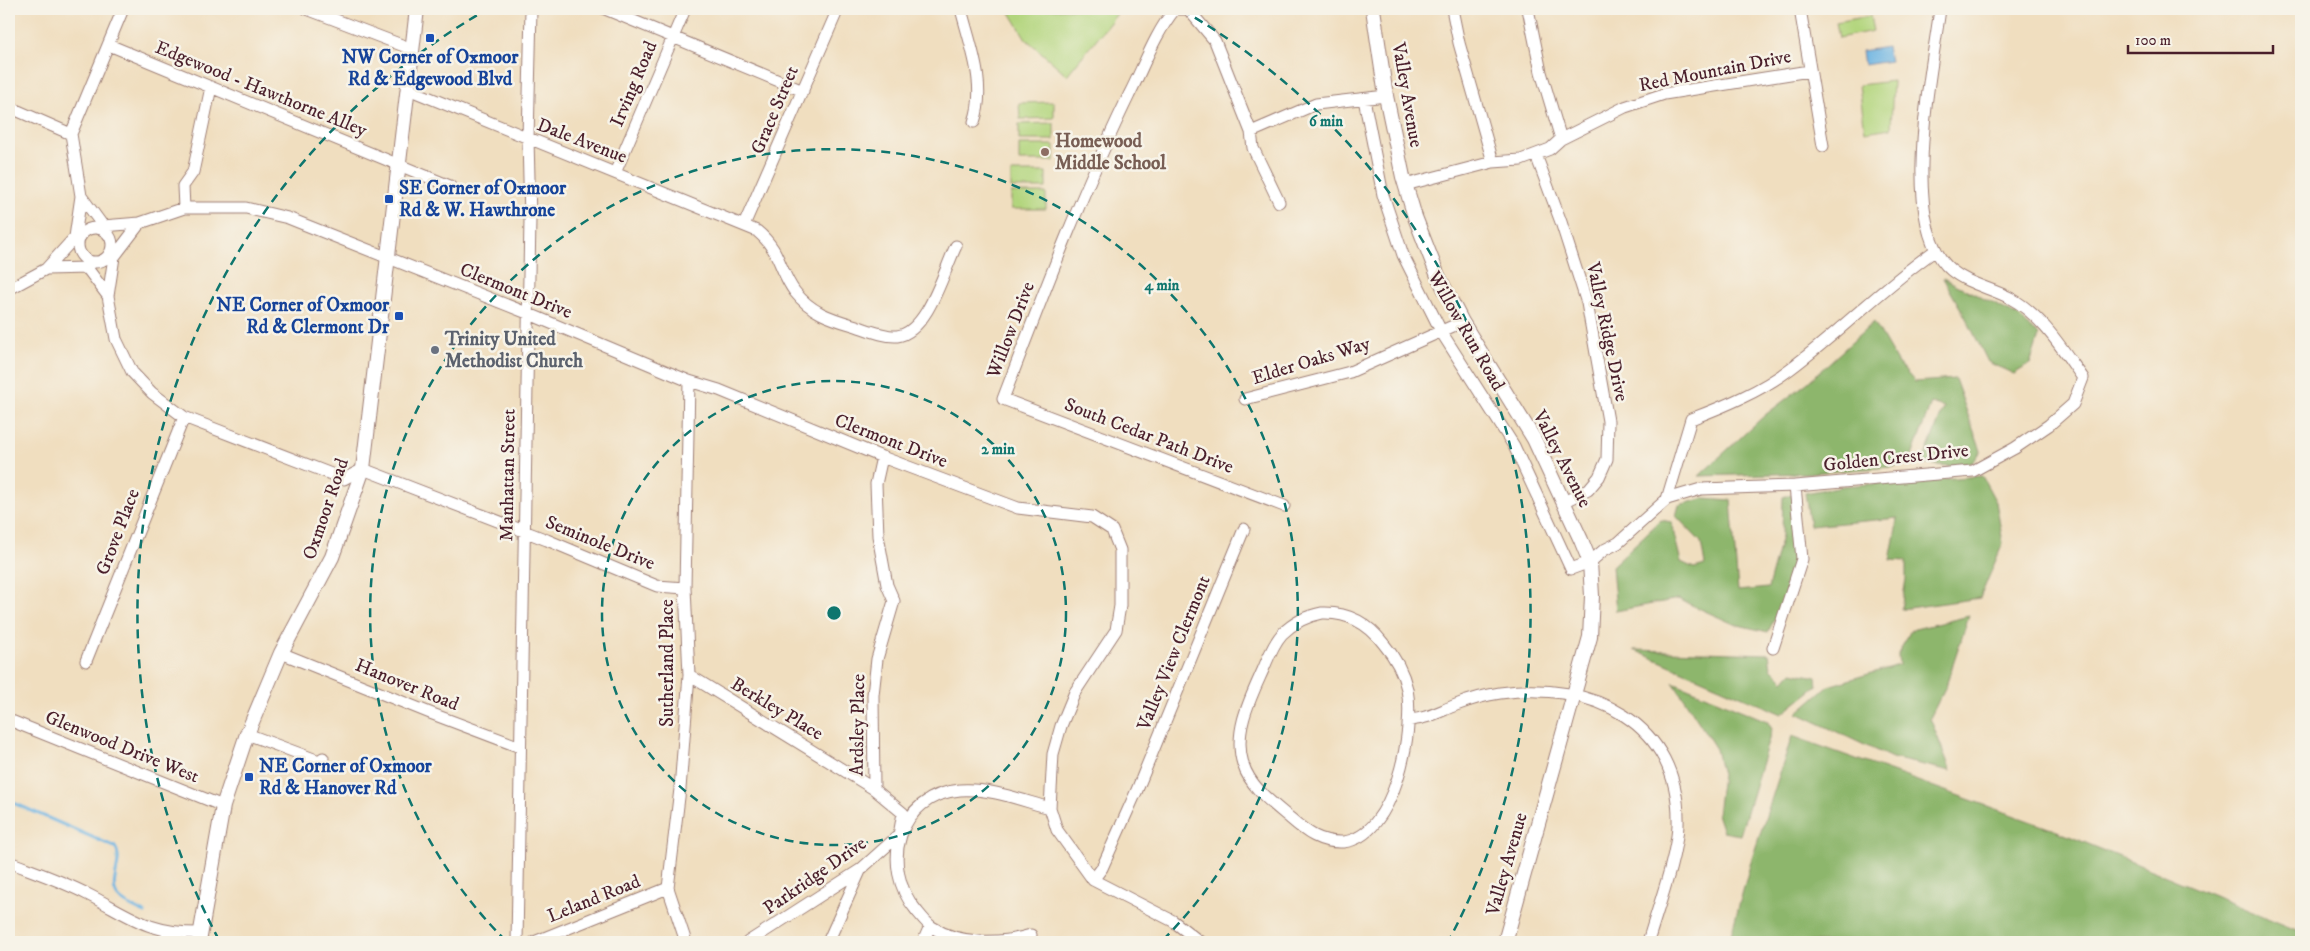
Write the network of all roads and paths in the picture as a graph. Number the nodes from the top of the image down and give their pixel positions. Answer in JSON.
{"nodes":[{"id":1,"x":123,"y":9,"type":"edge"},
{"id":2,"x":307,"y":9,"type":"edge"},
{"id":3,"x":417,"y":9,"type":"edge"},
{"id":4,"x":531,"y":9,"type":"edge"},
{"id":5,"x":605,"y":9,"type":"edge"},
{"id":6,"x":685,"y":9,"type":"edge"},
{"id":7,"x":838,"y":9,"type":"edge"},
{"id":8,"x":961,"y":9,"type":"edge"},
{"id":9,"x":1188,"y":9,"type":"edge"},
{"id":10,"x":1373,"y":9,"type":"edge"},
{"id":11,"x":1452,"y":9,"type":"edge"},
{"id":12,"x":1528,"y":9,"type":"edge"},
{"id":13,"x":1800,"y":9,"type":"edge"},
{"id":14,"x":1940,"y":9,"type":"edge"},
{"id":15,"x":673,"y":37,"type":"junction"},
{"id":16,"x":109,"y":45,"type":"junction"},
{"id":17,"x":412,"y":50,"type":"junction"},
{"id":18,"x":1809,"y":71,"type":"junction"},
{"id":19,"x":211,"y":87,"type":"junction"},
{"id":20,"x":408,"y":89,"type":"junction"},
{"id":21,"x":803,"y":91,"type":"junction"},
{"id":22,"x":1386,"y":96,"type":"junction"},
{"id":23,"x":1364,"y":99,"type":"junction"},
{"id":24,"x":9,"y":108,"type":"edge"},
{"id":25,"x":974,"y":122,"type":"dead end"},
{"id":26,"x":1251,"y":132,"type":"junction"},
{"id":27,"x":71,"y":134,"type":"junction"},
{"id":28,"x":528,"y":139,"type":"junction"},
{"id":29,"x":1561,"y":139,"type":"junction"},
{"id":30,"x":1823,"y":146,"type":"dead end"},
{"id":31,"x":1536,"y":155,"type":"junction"},
{"id":32,"x":1493,"y":162,"type":"junction"},
{"id":33,"x":400,"y":166,"type":"junction"},
{"id":34,"x":615,"y":173,"type":"junction"},
{"id":35,"x":1405,"y":185,"type":"junction"},
{"id":36,"x":450,"y":186,"type":"dead end"},
{"id":37,"x":81,"y":196,"type":"junction"},
{"id":38,"x":1279,"y":202,"type":"dead end"},
{"id":39,"x":184,"y":208,"type":"junction"},
{"id":40,"x":140,"y":223,"type":"junction"},
{"id":41,"x":744,"y":225,"type":"junction"},
{"id":42,"x":102,"y":228,"type":"junction"},
{"id":43,"x":77,"y":238,"type":"junction"},
{"id":44,"x":956,"y":246,"type":"dead end"},
{"id":45,"x":1936,"y":250,"type":"junction"},
{"id":46,"x":112,"y":256,"type":"junction"},
{"id":47,"x":388,"y":258,"type":"junction"},
{"id":48,"x":88,"y":265,"type":"junction"},
{"id":49,"x":46,"y":269,"type":"junction"},
{"id":50,"x":9,"y":289,"type":"edge"},
{"id":51,"x":108,"y":296,"type":"junction"},
{"id":52,"x":527,"y":313,"type":"junction"},
{"id":53,"x":1462,"y":322,"type":"junction"},
{"id":54,"x":1442,"y":333,"type":"junction"},
{"id":55,"x":689,"y":381,"type":"junction"},
{"id":56,"x":1002,"y":399,"type":"joint"},
{"id":57,"x":1245,"y":399,"type":"dead end"},
{"id":58,"x":184,"y":417,"type":"junction"},
{"id":59,"x":882,"y":457,"type":"junction"},
{"id":60,"x":363,"y":469,"type":"junction"},
{"id":61,"x":1796,"y":486,"type":"junction"},
{"id":62,"x":1667,"y":499,"type":"junction"},
{"id":63,"x":1564,"y":502,"type":"junction"},
{"id":64,"x":1284,"y":506,"type":"dead end"},
{"id":65,"x":1244,"y":529,"type":"dead end"},
{"id":66,"x":525,"y":532,"type":"junction"},
{"id":67,"x":1590,"y":562,"type":"junction"},
{"id":68,"x":1571,"y":569,"type":"joint"},
{"id":69,"x":685,"y":588,"type":"junction"},
{"id":70,"x":1773,"y":648,"type":"dead end"},
{"id":71,"x":281,"y":653,"type":"junction"},
{"id":72,"x":86,"y":661,"type":"dead end"},
{"id":73,"x":688,"y":675,"type":"junction"},
{"id":74,"x":1575,"y":694,"type":"junction"},
{"id":75,"x":9,"y":720,"type":"edge"},
{"id":76,"x":1410,"y":720,"type":"junction"},
{"id":77,"x":247,"y":734,"type":"junction"},
{"id":78,"x":520,"y":747,"type":"junction"},
{"id":79,"x":323,"y":758,"type":"dead end"},
{"id":80,"x":874,"y":789,"type":"junction"},
{"id":81,"x":223,"y":806,"type":"junction"},
{"id":82,"x":1050,"y":808,"type":"junction"},
{"id":83,"x":899,"y":834,"type":"junction"},
{"id":84,"x":9,"y":862,"type":"edge"},
{"id":85,"x":860,"y":870,"type":"junction"},
{"id":86,"x":1093,"y":880,"type":"junction"},
{"id":87,"x":668,"y":888,"type":"junction"},
{"id":88,"x":930,"y":926,"type":"junction"},
{"id":89,"x":1032,"y":935,"type":"dead end"},
{"id":90,"x":200,"y":938,"type":"edge"},
{"id":91,"x":517,"y":942,"type":"edge"},
{"id":92,"x":534,"y":942,"type":"edge"},
{"id":93,"x":686,"y":942,"type":"edge"},
{"id":94,"x":748,"y":942,"type":"edge"},
{"id":95,"x":828,"y":942,"type":"edge"},
{"id":96,"x":923,"y":942,"type":"edge"},
{"id":97,"x":1200,"y":942,"type":"edge"},
{"id":98,"x":1505,"y":942,"type":"edge"},
{"id":99,"x":1648,"y":942,"type":"edge"}],
"edges":[{"from":1,"to":16,"type":"street"},
{"from":2,"to":17,"type":"street"},
{"from":3,"to":17,"type":"main road","name":"Oxmoor Road"},
{"from":4,"to":28,"type":"street","name":"Manhattan Street"},
{"from":5,"to":15,"type":"street"},
{"from":6,"to":15,"type":"street","name":"Irving Road"},
{"from":7,"to":21,"type":"street","name":"Grace Street"},
{"from":8,"to":25,"type":"street"},
{"from":9,"to":26,"type":"street"},
{"from":9,"to":56,"type":"street","name":"Willow Drive"},
{"from":10,"to":22,"type":"main road","name":"Valley Avenue"},
{"from":11,"to":32,"type":"street"},
{"from":12,"to":29,"type":"street"},
{"from":13,"to":18,"type":"street"},
{"from":14,"to":45,"type":"street"},
{"from":15,"to":21,"type":"street"},
{"from":15,"to":34,"type":"street","name":"Irving Road"},
{"from":16,"to":19,"type":"street","name":"Edgewood - Hawthorne Alley"},
{"from":16,"to":27,"type":"street"},
{"from":17,"to":20,"type":"main road","name":"Oxmoor Road"},
{"from":18,"to":29,"type":"street","name":"Red Mountain Drive"},
{"from":18,"to":30,"type":"street"},
{"from":19,"to":33,"type":"street","name":"Edgewood - Hawthorne Alley"},
{"from":19,"to":39,"type":"street"},
{"from":20,"to":28,"type":"street","name":"Dale Avenue"},
{"from":20,"to":33,"type":"main road","name":"Oxmoor Road"},
{"from":21,"to":41,"type":"street","name":"Grace Street"},
{"from":22,"to":23,"type":"street"},
{"from":22,"to":35,"type":"main road","name":"Valley Avenue"},
{"from":23,"to":26,"type":"street"},
{"from":23,"to":54,"type":"street","name":"Willow Run Road"},
{"from":24,"to":27,"type":"street"},
{"from":26,"to":38,"type":"street"},
{"from":27,"to":37,"type":"street"},
{"from":28,"to":34,"type":"street","name":"Dale Avenue"},
{"from":28,"to":52,"type":"street","name":"Manhattan Street"},
{"from":29,"to":31,"type":"street","name":"Red Mountain Drive"},
{"from":31,"to":32,"type":"street","name":"Red Mountain Drive"},
{"from":31,"to":63,"type":"street","name":"Valley Ridge Drive"},
{"from":32,"to":35,"type":"street","name":"Red Mountain Drive"},
{"from":33,"to":36,"type":"street","name":"Edgewood - Hawthorne Alley"},
{"from":33,"to":47,"type":"main road","name":"Oxmoor Road"},
{"from":34,"to":41,"type":"street","name":"Dale Avenue"},
{"from":35,"to":53,"type":"main road","name":"Valley Avenue"},
{"from":37,"to":42,"type":"street"},
{"from":37,"to":43,"type":"street"},
{"from":39,"to":40,"type":"street","name":"Clermont Drive"},
{"from":39,"to":47,"type":"street","name":"Clermont Drive"},
{"from":40,"to":42,"type":"street","name":"Clermont Drive"},
{"from":40,"to":46,"type":"street"},
{"from":41,"to":44,"type":"street","name":"Dale Avenue"},
{"from":42,"to":43,"type":"street"},
{"from":42,"to":46,"type":"street"},
{"from":43,"to":48,"type":"street"},
{"from":43,"to":49,"type":"street"},
{"from":45,"to":61,"type":"street","name":"Golden Crest Drive"},
{"from":45,"to":62,"type":"street"},
{"from":46,"to":48,"type":"street"},
{"from":46,"to":51,"type":"street"},
{"from":47,"to":52,"type":"street","name":"Clermont Drive"},
{"from":47,"to":60,"type":"main road","name":"Oxmoor Road"},
{"from":48,"to":49,"type":"street"},
{"from":48,"to":51,"type":"street"},
{"from":49,"to":50,"type":"street"},
{"from":51,"to":58,"type":"street"},
{"from":52,"to":55,"type":"street","name":"Clermont Drive"},
{"from":52,"to":66,"type":"street","name":"Manhattan Street"},
{"from":53,"to":54,"type":"street","name":"Elder Oaks Way"},
{"from":53,"to":63,"type":"main road","name":"Valley Avenue"},
{"from":54,"to":57,"type":"street","name":"Elder Oaks Way"},
{"from":54,"to":68,"type":"street","name":"Willow Run Road"},
{"from":55,"to":59,"type":"street","name":"Clermont Drive"},
{"from":55,"to":69,"type":"street","name":"Sutherland Place"},
{"from":56,"to":64,"type":"street","name":"South Cedar Path Drive"},
{"from":58,"to":60,"type":"street"},
{"from":58,"to":72,"type":"street","name":"Grove Place"},
{"from":59,"to":80,"type":"street","name":"Ardsley Place"},
{"from":59,"to":82,"type":"street","name":"Clermont Drive"},
{"from":60,"to":66,"type":"street","name":"Seminole Drive"},
{"from":60,"to":71,"type":"main road","name":"Oxmoor Road"},
{"from":61,"to":62,"type":"street","name":"Golden Crest Drive"},
{"from":61,"to":70,"type":"street"},
{"from":62,"to":67,"type":"street","name":"Golden Crest Drive"},
{"from":63,"to":67,"type":"main road","name":"Valley Avenue"},
{"from":65,"to":86,"type":"street","name":"Valley View Clermont"},
{"from":66,"to":69,"type":"street","name":"Seminole Drive"},
{"from":66,"to":78,"type":"street","name":"Manhattan Street"},
{"from":67,"to":68,"type":"street","name":"Golden Crest Drive"},
{"from":67,"to":74,"type":"main road","name":"Valley Avenue"},
{"from":69,"to":73,"type":"street","name":"Sutherland Place"},
{"from":71,"to":77,"type":"main road","name":"Oxmoor Road"},
{"from":71,"to":78,"type":"street","name":"Hanover Road"},
{"from":73,"to":80,"type":"street","name":"Berkley Place"},
{"from":73,"to":87,"type":"street","name":"Sutherland Place"},
{"from":74,"to":76,"type":"street"},
{"from":74,"to":98,"type":"main road","name":"Valley Avenue"},
{"from":74,"to":99,"type":"street"},
{"from":75,"to":81,"type":"street","name":"Glenwood Drive West"},
{"from":76,"to":76,"type":"street"},
{"from":77,"to":79,"type":"street"},
{"from":77,"to":81,"type":"main road","name":"Oxmoor Road"},
{"from":78,"to":91,"type":"street","name":"Manhattan Street"},
{"from":80,"to":83,"type":"street","name":"Berkley Place"},
{"from":81,"to":90,"type":"main road","name":"Oxmoor Road"},
{"from":82,"to":83,"type":"street"},
{"from":82,"to":86,"type":"street","name":"Clermont Drive"},
{"from":83,"to":85,"type":"street","name":"Parkridge Drive"},
{"from":83,"to":88,"type":"street"},
{"from":84,"to":90,"type":"street"},
{"from":85,"to":94,"type":"street","name":"Parkridge Drive"},
{"from":85,"to":95,"type":"street"},
{"from":86,"to":97,"type":"street","name":"Clermont Drive"},
{"from":87,"to":92,"type":"street","name":"Leland Road"},
{"from":87,"to":93,"type":"street","name":"Sutherland Place"},
{"from":88,"to":89,"type":"street"},
{"from":88,"to":96,"type":"street"}]}
